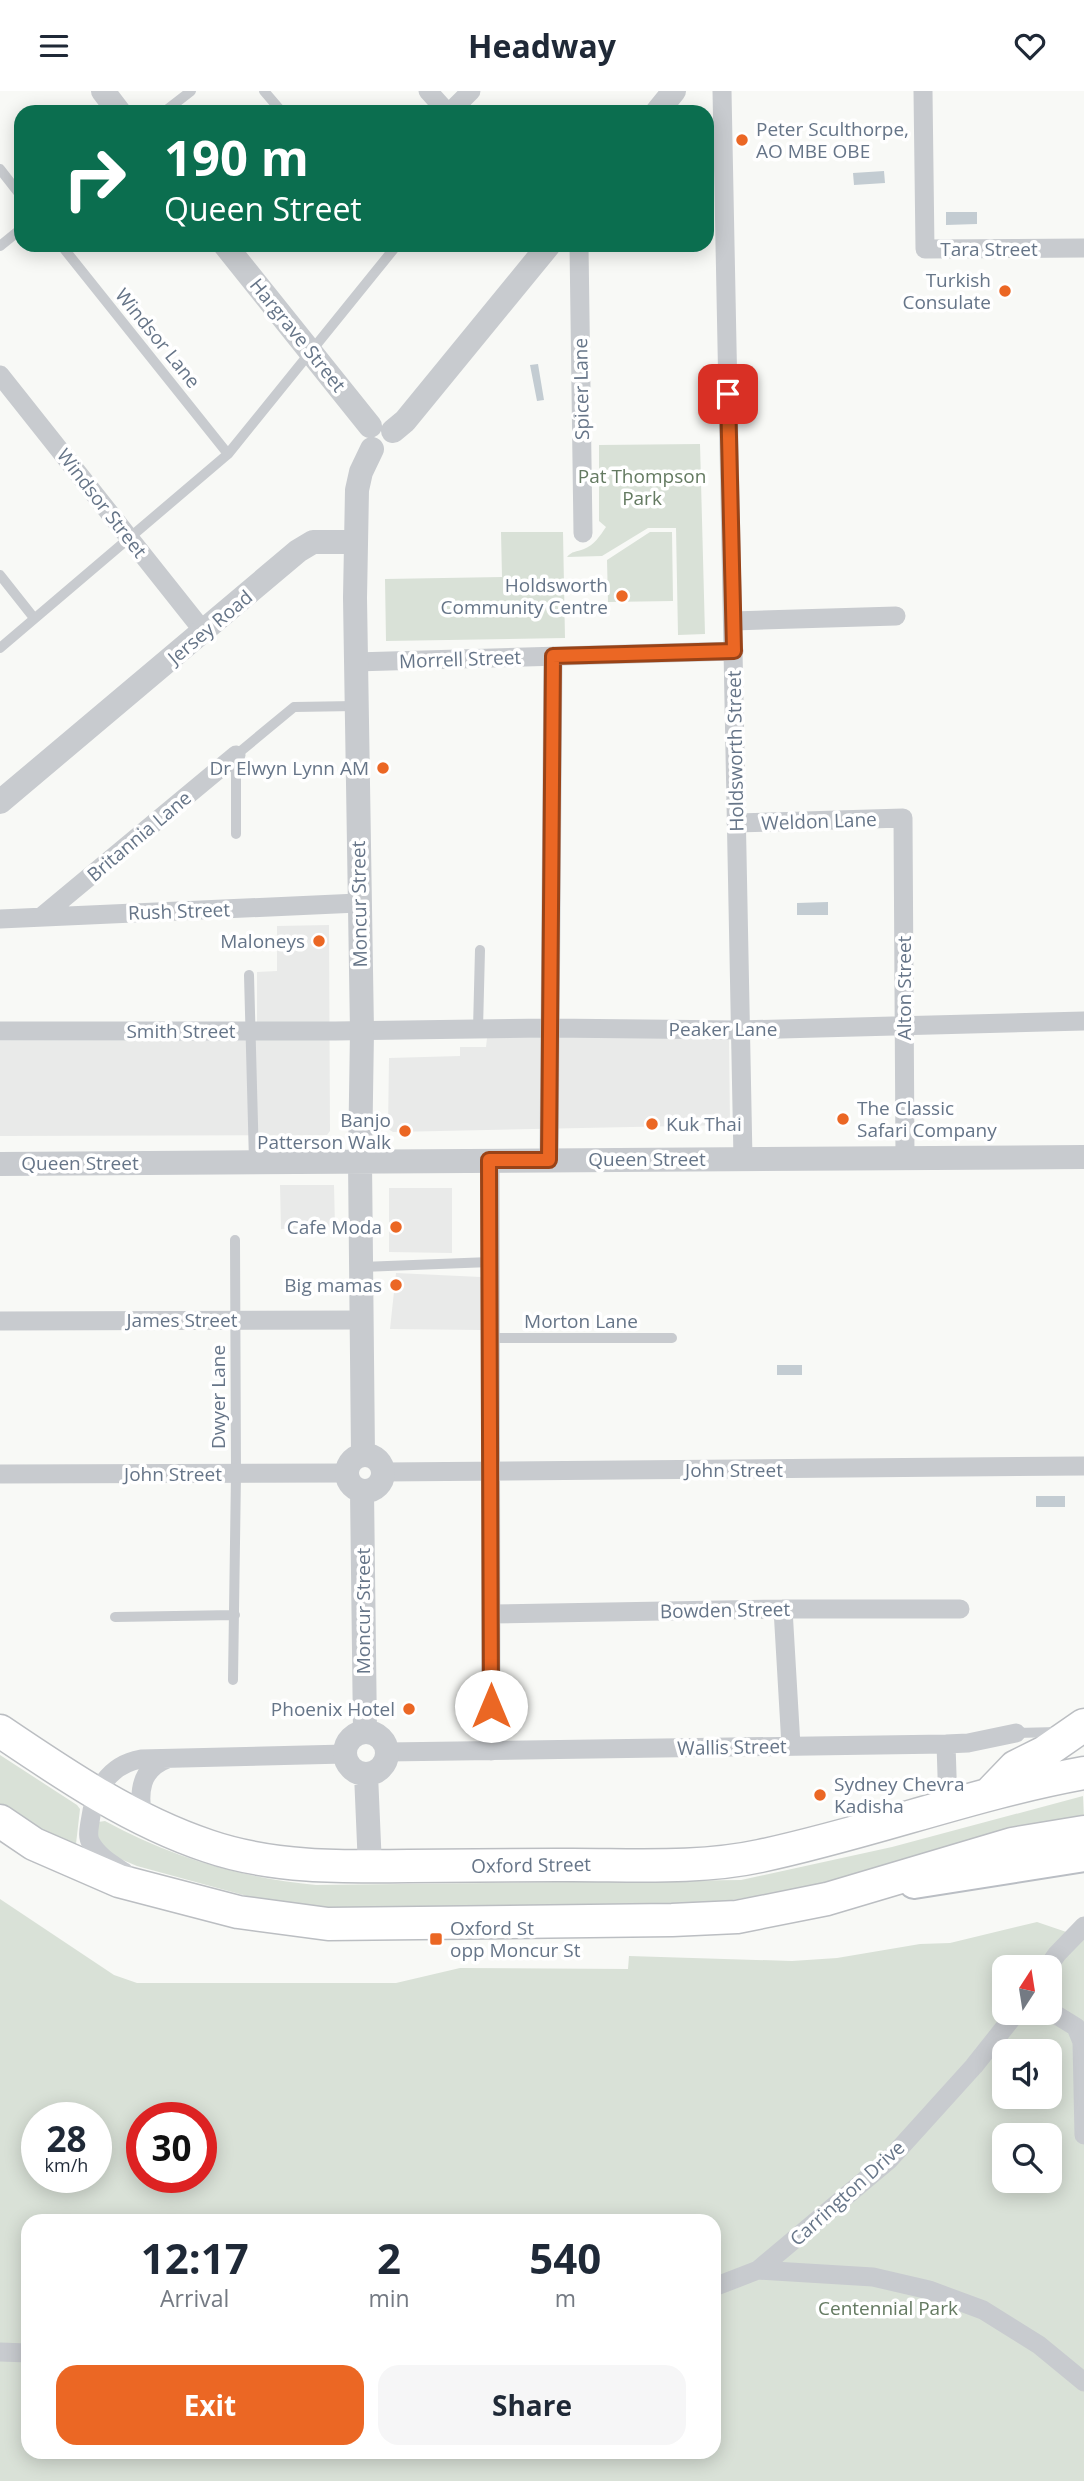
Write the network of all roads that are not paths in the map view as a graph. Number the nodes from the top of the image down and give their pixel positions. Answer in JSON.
{"nodes":[{"id":1,"x":103,"y":91,"type":"edge"},
{"id":2,"x":191,"y":91,"type":"edge"},
{"id":3,"x":264,"y":91,"type":"edge"},
{"id":4,"x":428,"y":91,"type":"edge"},
{"id":5,"x":471,"y":91,"type":"edge"},
{"id":6,"x":674,"y":91,"type":"edge"},
{"id":7,"x":722,"y":91,"type":"edge"},
{"id":8,"x":923,"y":91,"type":"edge"},
{"id":9,"x":114,"y":105,"type":"edge"},
{"id":10,"x":173,"y":105,"type":"edge"},
{"id":11,"x":276,"y":105,"type":"edge"},
{"id":12,"x":441,"y":105,"type":"edge"},
{"id":13,"x":456,"y":105,"type":"edge"},
{"id":14,"x":663,"y":105,"type":"edge"},
{"id":15,"x":0,"y":169,"type":"edge"},
{"id":16,"x":14,"y":187,"type":"edge"},
{"id":17,"x":14,"y":235,"type":"edge"},
{"id":18,"x":0,"y":246,"type":"edge"},
{"id":19,"x":1084,"y":249,"type":"edge"},
{"id":20,"x":67,"y":252,"type":"edge"},
{"id":21,"x":232,"y":252,"type":"edge"},
{"id":22,"x":389,"y":252,"type":"edge"},
{"id":23,"x":543,"y":252,"type":"edge"},
{"id":24,"x":579,"y":252,"type":"edge"},
{"id":25,"x":312,"y":353,"type":"junction"},
{"id":26,"x":0,"y":375,"type":"edge"},
{"id":27,"x":378,"y":435,"type":"junction"},
{"id":28,"x":228,"y":454,"type":"junction"},
{"id":29,"x":583,"y":533,"type":"dead end"},
{"id":30,"x":131,"y":539,"type":"junction"},
{"id":31,"x":356,"y":542,"type":"junction"},
{"id":32,"x":0,"y":575,"type":"edge"},
{"id":33,"x":896,"y":616,"type":"dead end"},
{"id":34,"x":34,"y":618,"type":"junction"},
{"id":35,"x":733,"y":621,"type":"junction"},
{"id":36,"x":204,"y":632,"type":"junction"},
{"id":37,"x":0,"y":648,"type":"edge"},
{"id":38,"x":734,"y":651,"type":"junction"},
{"id":39,"x":553,"y":656,"type":"junction"},
{"id":40,"x":355,"y":662,"type":"junction"},
{"id":41,"x":355,"y":706,"type":"junction"},
{"id":42,"x":236,"y":755,"type":"junction"},
{"id":43,"x":1,"y":799,"type":"edge"},
{"id":44,"x":903,"y":818,"type":"joint"},
{"id":45,"x":736,"y":823,"type":"junction"},
{"id":46,"x":236,"y":834,"type":"dead end"},
{"id":47,"x":358,"y":903,"type":"junction"},
{"id":48,"x":41,"y":917,"type":"junction"},
{"id":49,"x":0,"y":919,"type":"edge"},
{"id":50,"x":480,"y":950,"type":"dead end"},
{"id":51,"x":249,"y":975,"type":"dead end"},
{"id":52,"x":1084,"y":1021,"type":"edge"},
{"id":53,"x":904,"y":1024,"type":"junction"},
{"id":54,"x":551,"y":1028,"type":"junction"},
{"id":55,"x":478,"y":1030,"type":"junction"},
{"id":56,"x":739,"y":1030,"type":"junction"},
{"id":57,"x":0,"y":1031,"type":"edge"},
{"id":58,"x":249,"y":1031,"type":"junction"},
{"id":59,"x":362,"y":1031,"type":"junction"},
{"id":60,"x":905,"y":1157,"type":"junction"},
{"id":61,"x":1084,"y":1157,"type":"edge"},
{"id":62,"x":743,"y":1159,"type":"junction"},
{"id":63,"x":489,"y":1160,"type":"junction"},
{"id":64,"x":549,"y":1160,"type":"junction"},
{"id":65,"x":360,"y":1161,"type":"junction"},
{"id":66,"x":254,"y":1162,"type":"junction"},
{"id":67,"x":0,"y":1164,"type":"edge"},
{"id":68,"x":235,"y":1240,"type":"dead end"},
{"id":69,"x":490,"y":1262,"type":"junction"},
{"id":70,"x":362,"y":1267,"type":"junction"},
{"id":71,"x":363,"y":1319,"type":"junction"},
{"id":72,"x":236,"y":1320,"type":"junction"},
{"id":73,"x":0,"y":1321,"type":"edge"},
{"id":74,"x":490,"y":1338,"type":"junction"},
{"id":75,"x":672,"y":1338,"type":"dead end"},
{"id":76,"x":363,"y":1455,"type":"junction"},
{"id":77,"x":1084,"y":1466,"type":"edge"},
{"id":78,"x":383,"y":1472,"type":"junction"},
{"id":79,"x":491,"y":1472,"type":"junction"},
{"id":80,"x":0,"y":1474,"type":"edge"},
{"id":81,"x":236,"y":1474,"type":"junction"},
{"id":82,"x":355,"y":1482,"type":"junction"},
{"id":83,"x":783,"y":1609,"type":"junction"},
{"id":84,"x":960,"y":1609,"type":"dead end"},
{"id":85,"x":491,"y":1614,"type":"junction"},
{"id":86,"x":235,"y":1615,"type":"junction"},
{"id":87,"x":115,"y":1617,"type":"dead end"},
{"id":88,"x":233,"y":1681,"type":"dead end"},
{"id":89,"x":1080,"y":1728,"type":"edge"},
{"id":90,"x":0,"y":1731,"type":"edge"},
{"id":91,"x":365,"y":1732,"type":"junction"},
{"id":92,"x":1016,"y":1734,"type":"joint"},
{"id":93,"x":946,"y":1744,"type":"junction"},
{"id":94,"x":791,"y":1746,"type":"junction"},
{"id":95,"x":491,"y":1751,"type":"junction"},
{"id":96,"x":387,"y":1752,"type":"junction"},
{"id":97,"x":345,"y":1754,"type":"junction"},
{"id":98,"x":167,"y":1759,"type":"junction"},
{"id":99,"x":366,"y":1773,"type":"junction"},
{"id":100,"x":1084,"y":1773,"type":"edge"},
{"id":101,"x":96,"y":1793,"type":"junction"},
{"id":102,"x":990,"y":1793,"type":"junction"},
{"id":103,"x":948,"y":1805,"type":"junction"},
{"id":104,"x":143,"y":1818,"type":"junction"},
{"id":105,"x":0,"y":1821,"type":"edge"},
{"id":106,"x":1084,"y":1832,"type":"edge"},
{"id":107,"x":1084,"y":1857,"type":"edge"},
{"id":108,"x":370,"y":1867,"type":"junction"},
{"id":109,"x":151,"y":1890,"type":"junction"},
{"id":110,"x":827,"y":1899,"type":"junction"},
{"id":111,"x":1084,"y":1926,"type":"edge"},
{"id":112,"x":1056,"y":1955,"type":"edge"},
{"id":113,"x":1062,"y":2018,"type":"edge"},
{"id":114,"x":1007,"y":2025,"type":"edge"},
{"id":115,"x":1084,"y":2135,"type":"edge"},
{"id":116,"x":758,"y":2270,"type":"junction"},
{"id":117,"x":721,"y":2284,"type":"edge"},
{"id":118,"x":0,"y":2352,"type":"edge"},
{"id":119,"x":21,"y":2353,"type":"edge"},
{"id":120,"x":1084,"y":2382,"type":"edge"}],
"edges":[{"from":1,"to":9,"type":"street"},
{"from":2,"to":10,"type":"lane"},
{"from":3,"to":11,"type":"lane"},
{"from":4,"to":12,"type":"street"},
{"from":5,"to":13,"type":"street"},
{"from":6,"to":14,"type":"street"},
{"from":7,"to":35,"type":"street","name":"Holdsworth Street"},
{"from":8,"to":19,"type":"street","name":"Tara Street"},
{"from":15,"to":16,"type":"lane"},
{"from":17,"to":18,"type":"lane"},
{"from":20,"to":28,"type":"lane","name":"Windsor Lane"},
{"from":21,"to":25,"type":"street","name":"Hargrave Street"},
{"from":22,"to":25,"type":"lane"},
{"from":23,"to":27,"type":"street"},
{"from":24,"to":29,"type":"street","name":"Spicer Lane"},
{"from":25,"to":27,"type":"street","name":"Hargrave Street"},
{"from":25,"to":28,"type":"lane"},
{"from":26,"to":30,"type":"street","name":"Windsor Street"},
{"from":27,"to":31,"type":"street"},
{"from":28,"to":30,"type":"lane"},
{"from":30,"to":34,"type":"lane"},
{"from":30,"to":36,"type":"street","name":"Windsor Street"},
{"from":31,"to":36,"type":"street","name":"Jersey Road"},
{"from":31,"to":40,"type":"street","name":"Moncur Street"},
{"from":32,"to":34,"type":"lane"},
{"from":33,"to":35,"type":"street"},
{"from":34,"to":37,"type":"lane"},
{"from":35,"to":38,"type":"street","name":"Holdsworth Street"},
{"from":36,"to":43,"type":"street","name":"Jersey Road"},
{"from":38,"to":39,"type":"street","name":"Morrell Street"},
{"from":38,"to":45,"type":"street","name":"Holdsworth Street"},
{"from":39,"to":40,"type":"street","name":"Morrell Street"},
{"from":39,"to":54,"type":"street"},
{"from":40,"to":41,"type":"street","name":"Moncur Street"},
{"from":41,"to":42,"type":"lane","name":"Britannia Lane"},
{"from":41,"to":47,"type":"street","name":"Moncur Street"},
{"from":42,"to":46,"type":"lane"},
{"from":42,"to":48,"type":"street","name":"Britannia Lane"},
{"from":44,"to":45,"type":"street","name":"Weldon Lane"},
{"from":44,"to":53,"type":"street","name":"Alton Street"},
{"from":45,"to":56,"type":"street","name":"Holdsworth Street"},
{"from":47,"to":48,"type":"street","name":"Rush Street"},
{"from":47,"to":59,"type":"street","name":"Moncur Street"},
{"from":48,"to":49,"type":"street","name":"Rush Street"},
{"from":50,"to":55,"type":"lane"},
{"from":51,"to":58,"type":"lane"},
{"from":52,"to":53,"type":"street","name":"Peaker Lane"},
{"from":53,"to":56,"type":"street","name":"Peaker Lane"},
{"from":53,"to":60,"type":"street","name":"Alton Street"},
{"from":54,"to":55,"type":"street","name":"Peaker Lane"},
{"from":54,"to":56,"type":"street","name":"Peaker Lane"},
{"from":54,"to":64,"type":"street"},
{"from":55,"to":59,"type":"street","name":"Peaker Lane"},
{"from":56,"to":62,"type":"street","name":"Holdsworth Street"},
{"from":57,"to":58,"type":"street","name":"Smith Street"},
{"from":58,"to":59,"type":"street","name":"Smith Street"},
{"from":58,"to":66,"type":"lane"},
{"from":59,"to":65,"type":"street","name":"Moncur Street"},
{"from":60,"to":61,"type":"street","name":"Queen Street"},
{"from":60,"to":62,"type":"street","name":"Queen Street"},
{"from":62,"to":64,"type":"street","name":"Queen Street"},
{"from":63,"to":64,"type":"street","name":"Queen Street"},
{"from":63,"to":65,"type":"street","name":"Queen Street"},
{"from":63,"to":69,"type":"street"},
{"from":65,"to":66,"type":"street","name":"Queen Street"},
{"from":65,"to":70,"type":"street","name":"Moncur Street"},
{"from":66,"to":67,"type":"street","name":"Queen Street"},
{"from":68,"to":72,"type":"lane","name":"Dwyer Lane"},
{"from":69,"to":70,"type":"lane"},
{"from":69,"to":74,"type":"street"},
{"from":70,"to":71,"type":"street","name":"Moncur Street"},
{"from":71,"to":72,"type":"street","name":"James Street"},
{"from":71,"to":76,"type":"street","name":"Moncur Street"},
{"from":72,"to":73,"type":"street","name":"James Street"},
{"from":72,"to":81,"type":"lane","name":"Dwyer Lane"},
{"from":74,"to":75,"type":"lane","name":"Morton Lane"},
{"from":74,"to":79,"type":"street"},
{"from":76,"to":78,"type":"street"},
{"from":76,"to":82,"type":"street"},
{"from":77,"to":79,"type":"street","name":"John Street"},
{"from":78,"to":79,"type":"street","name":"John Street"},
{"from":78,"to":82,"type":"street"},
{"from":79,"to":85,"type":"street"},
{"from":80,"to":81,"type":"street","name":"John Street"},
{"from":81,"to":82,"type":"street","name":"John Street"},
{"from":81,"to":86,"type":"lane","name":"Dwyer Lane"},
{"from":82,"to":91,"type":"street","name":"Moncur Street"},
{"from":83,"to":84,"type":"street","name":"Bowden Street"},
{"from":83,"to":85,"type":"street","name":"Bowden Street"},
{"from":83,"to":94,"type":"street"},
{"from":85,"to":95,"type":"street"},
{"from":86,"to":87,"type":"lane"},
{"from":86,"to":88,"type":"lane","name":"Dwyer Lane"},
{"from":89,"to":92,"type":"lane","name":"Wallis Street"},
{"from":89,"to":102,"type":"main road"},
{"from":90,"to":101,"type":"main road","name":"Oxford Street"},
{"from":91,"to":96,"type":"street"},
{"from":91,"to":97,"type":"street"},
{"from":92,"to":93,"type":"street","name":"Wallis Street"},
{"from":93,"to":94,"type":"street","name":"Wallis Street"},
{"from":93,"to":103,"type":"street"},
{"from":94,"to":95,"type":"street","name":"Wallis Street"},
{"from":95,"to":96,"type":"street","name":"Wallis Street"},
{"from":96,"to":99,"type":"street"},
{"from":97,"to":98,"type":"street"},
{"from":97,"to":99,"type":"street"},
{"from":98,"to":101,"type":"street"},
{"from":98,"to":104,"type":"street"},
{"from":99,"to":108,"type":"street"},
{"from":100,"to":102,"type":"main road","name":"Oxford Street"},
{"from":101,"to":104,"type":"main road","name":"Oxford Street"},
{"from":101,"to":109,"type":"street"},
{"from":102,"to":103,"type":"main road","name":"Oxford Street"},
{"from":103,"to":108,"type":"main road","name":"Oxford Street"},
{"from":104,"to":108,"type":"main road","name":"Oxford Street"},
{"from":105,"to":109,"type":"main road"},
{"from":106,"to":110,"type":"main road"},
{"from":107,"to":110,"type":"main road"},
{"from":109,"to":110,"type":"main road"},
{"from":111,"to":112,"type":"street"},
{"from":113,"to":115,"type":"street"},
{"from":114,"to":116,"type":"street","name":"Carrington Drive"},
{"from":116,"to":117,"type":"street","name":"Carrington Drive"},
{"from":116,"to":120,"type":"street"},
{"from":118,"to":119,"type":"street"}]}
